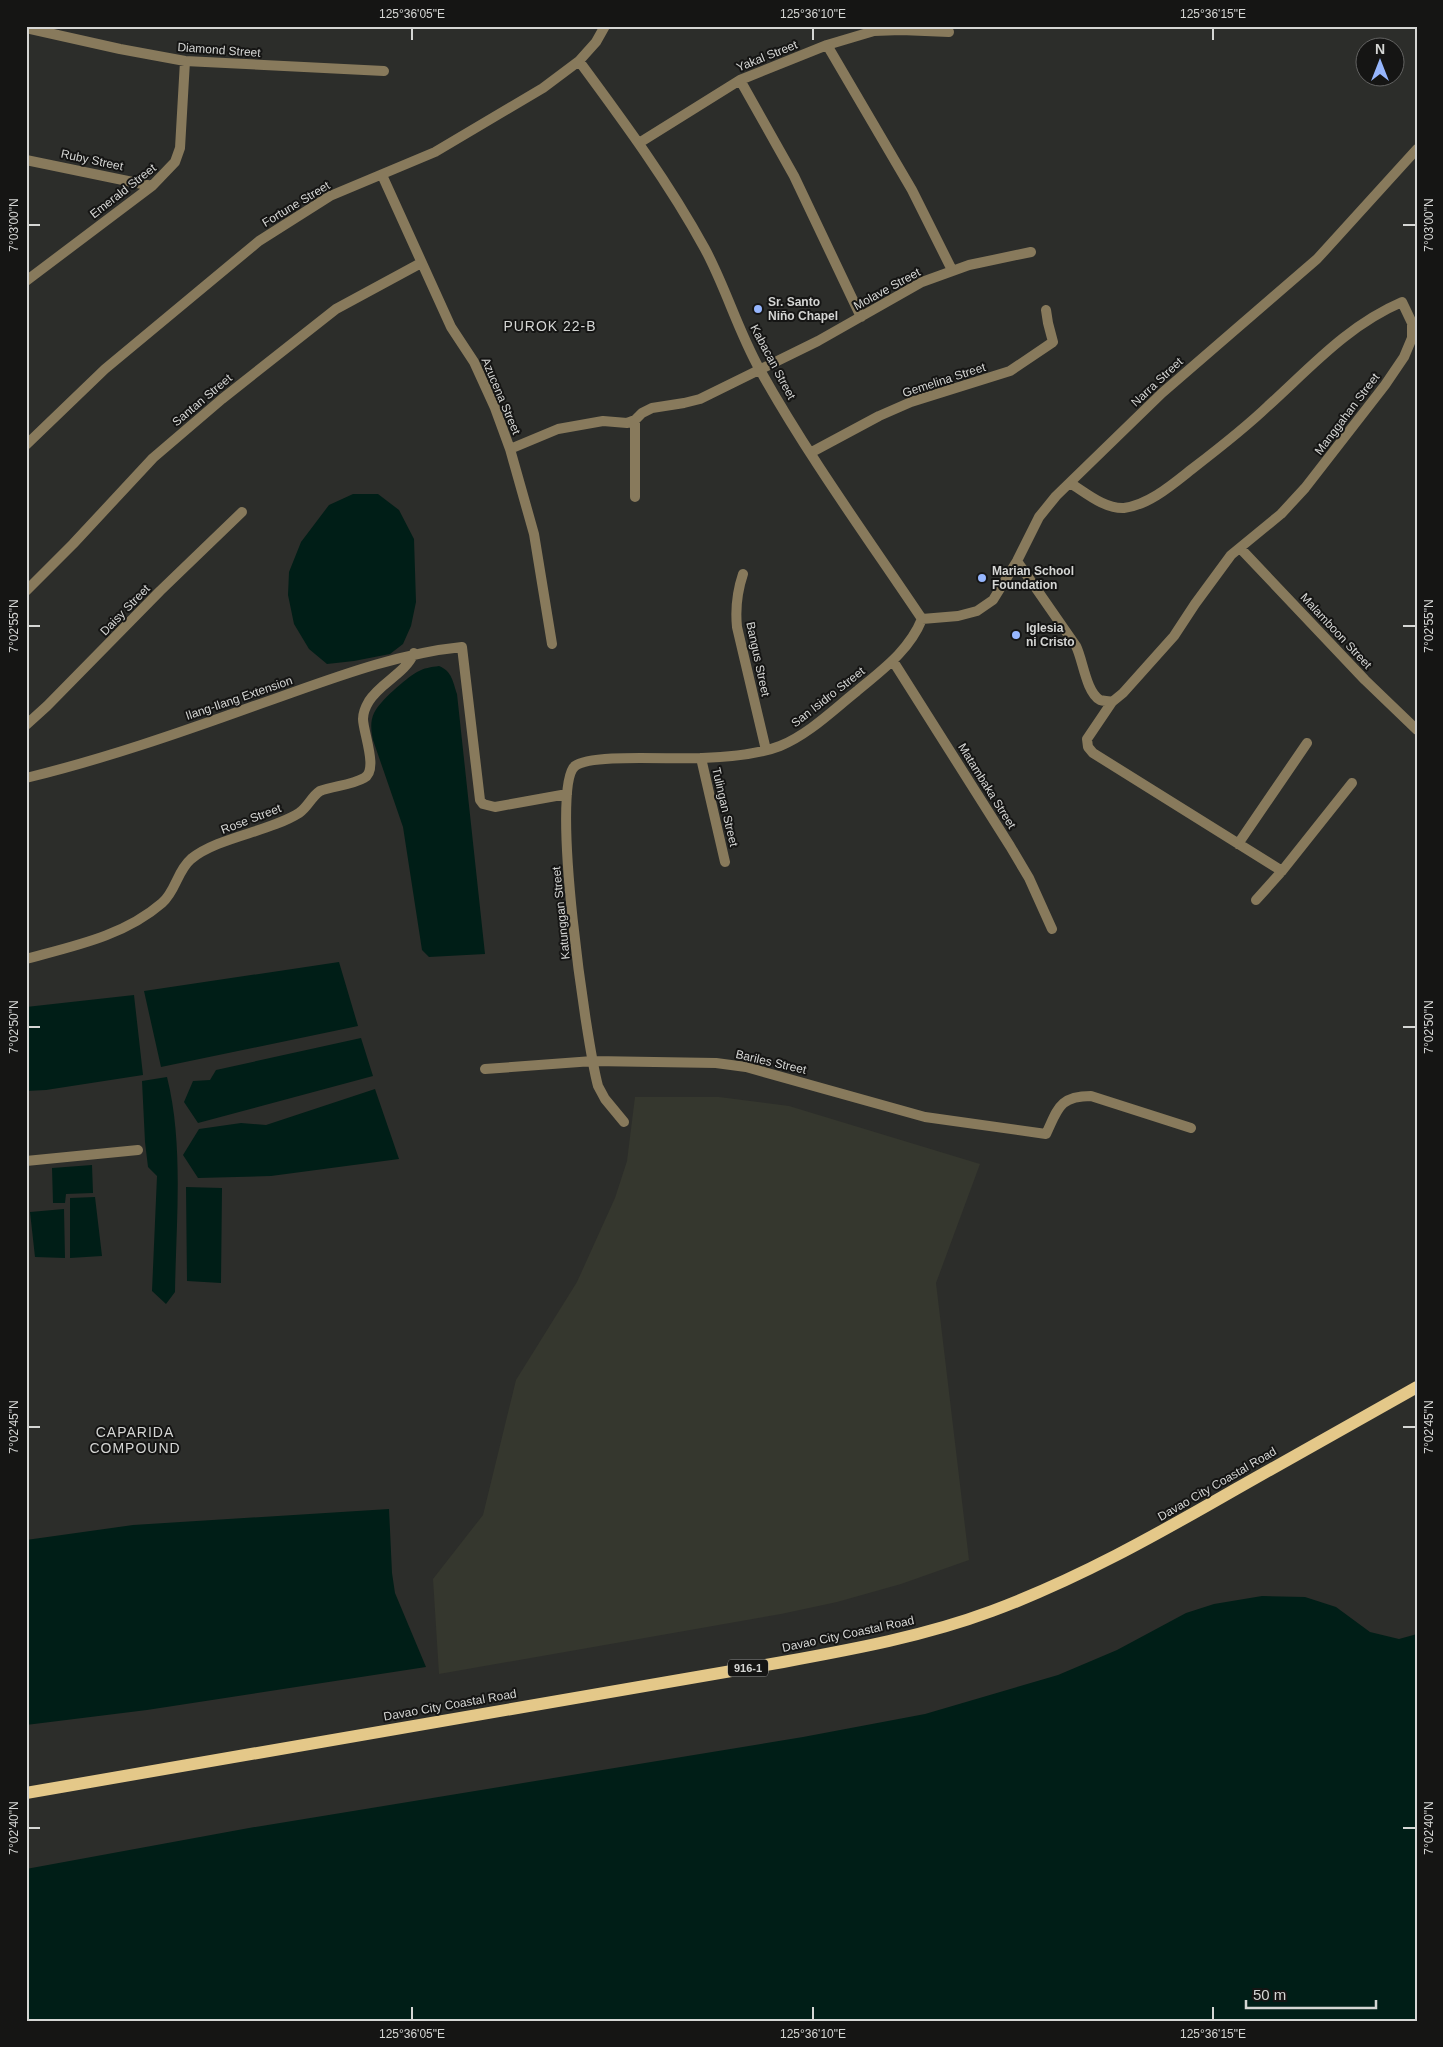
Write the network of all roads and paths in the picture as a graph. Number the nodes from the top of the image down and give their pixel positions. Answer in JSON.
{"nodes":[{"id":1,"x":604,"y":26,"type":"edge"},
{"id":2,"x":26,"y":28,"type":"edge"},
{"id":3,"x":949,"y":32,"type":"dead end"},
{"id":4,"x":826,"y":45,"type":"junction"},
{"id":5,"x":185,"y":61,"type":"junction"},
{"id":6,"x":579,"y":62,"type":"junction"},
{"id":7,"x":384,"y":71,"type":"dead end"},
{"id":8,"x":740,"y":80,"type":"junction"},
{"id":9,"x":639,"y":142,"type":"junction"},
{"id":10,"x":1417,"y":150,"type":"edge"},
{"id":11,"x":26,"y":160,"type":"edge"},
{"id":12,"x":382,"y":174,"type":"junction"},
{"id":13,"x":152,"y":186,"type":"junction"},
{"id":14,"x":1031,"y":252,"type":"dead end"},
{"id":15,"x":421,"y":263,"type":"junction"},
{"id":16,"x":952,"y":270,"type":"junction"},
{"id":17,"x":26,"y":280,"type":"edge"},
{"id":18,"x":1046,"y":310,"type":"dead end"},
{"id":19,"x":861,"y":317,"type":"junction"},
{"id":20,"x":759,"y":369,"type":"junction"},
{"id":21,"x":635,"y":420,"type":"junction"},
{"id":22,"x":26,"y":445,"type":"edge"},
{"id":23,"x":510,"y":450,"type":"junction"},
{"id":24,"x":810,"y":453,"type":"junction"},
{"id":25,"x":1070,"y":483,"type":"junction"},
{"id":26,"x":635,"y":497,"type":"dead end"},
{"id":27,"x":242,"y":512,"type":"dead end"},
{"id":28,"x":1240,"y":548,"type":"junction"},
{"id":29,"x":1017,"y":561,"type":"junction"},
{"id":30,"x":743,"y":574,"type":"dead end"},
{"id":31,"x":26,"y":590,"type":"edge"},
{"id":32,"x":922,"y":619,"type":"junction"},
{"id":33,"x":552,"y":644,"type":"dead end"},
{"id":34,"x":414,"y":654,"type":"junction"},
{"id":35,"x":893,"y":661,"type":"junction"},
{"id":36,"x":1112,"y":702,"type":"junction"},
{"id":37,"x":26,"y":725,"type":"edge"},
{"id":38,"x":1417,"y":730,"type":"edge"},
{"id":39,"x":1307,"y":743,"type":"dead end"},
{"id":40,"x":766,"y":750,"type":"junction"},
{"id":41,"x":702,"y":758,"type":"junction"},
{"id":42,"x":575,"y":765,"type":"joint"},
{"id":43,"x":26,"y":778,"type":"edge"},
{"id":44,"x":1352,"y":783,"type":"dead end"},
{"id":45,"x":567,"y":794,"type":"junction"},
{"id":46,"x":1238,"y":844,"type":"junction"},
{"id":47,"x":725,"y":862,"type":"dead end"},
{"id":48,"x":1282,"y":871,"type":"junction"},
{"id":49,"x":1256,"y":900,"type":"dead end"},
{"id":50,"x":1052,"y":929,"type":"dead end"},
{"id":51,"x":26,"y":958,"type":"edge"},
{"id":52,"x":593,"y":1060,"type":"junction"},
{"id":53,"x":485,"y":1069,"type":"dead end"},
{"id":54,"x":624,"y":1122,"type":"dead end"},
{"id":55,"x":1191,"y":1128,"type":"dead end"},
{"id":56,"x":138,"y":1150,"type":"dead end"},
{"id":57,"x":26,"y":1161,"type":"edge"},
{"id":58,"x":1417,"y":1387,"type":"edge"},
{"id":59,"x":26,"y":1793,"type":"edge"}],
"edges":[{"from":1,"to":6,"type":"street","name":"Fortune Street"},
{"from":2,"to":5,"type":"street","name":"Diamond Street"},
{"from":3,"to":4,"type":"street","name":"Yakal Street"},
{"from":4,"to":8,"type":"street","name":"Yakal Street"},
{"from":4,"to":16,"type":"street"},
{"from":5,"to":7,"type":"street","name":"Diamond Street"},
{"from":5,"to":13,"type":"street","name":"Emerald Street"},
{"from":6,"to":9,"type":"street","name":"Kabacan Street"},
{"from":6,"to":12,"type":"street","name":"Fortune Street"},
{"from":8,"to":9,"type":"street","name":"Yakal Street"},
{"from":8,"to":19,"type":"street"},
{"from":9,"to":20,"type":"street","name":"Kabacan Street"},
{"from":10,"to":25,"type":"street","name":"Narra Street"},
{"from":11,"to":13,"type":"street","name":"Ruby Street"},
{"from":12,"to":15,"type":"street","name":"Azucena Street"},
{"from":12,"to":22,"type":"street","name":"Fortune Street"},
{"from":13,"to":17,"type":"street","name":"Emerald Street"},
{"from":14,"to":16,"type":"street","name":"Molave Street"},
{"from":15,"to":23,"type":"street","name":"Azucena Street"},
{"from":15,"to":31,"type":"street","name":"Santan Street"},
{"from":16,"to":19,"type":"street","name":"Molave Street"},
{"from":18,"to":24,"type":"street","name":"Gemelina Street"},
{"from":19,"to":20,"type":"street","name":"Molave Street"},
{"from":20,"to":21,"type":"street","name":"Molave Street"},
{"from":20,"to":24,"type":"street","name":"Kabacan Street"},
{"from":21,"to":23,"type":"street","name":"Molave Street"},
{"from":21,"to":26,"type":"street"},
{"from":23,"to":33,"type":"street","name":"Azucena Street"},
{"from":24,"to":32,"type":"street","name":"Kabacan Street"},
{"from":25,"to":28,"type":"street","name":"Manggahan Street"},
{"from":25,"to":29,"type":"street","name":"Narra Street"},
{"from":27,"to":37,"type":"street","name":"Daisy Street"},
{"from":28,"to":36,"type":"street","name":"Manggahan Street"},
{"from":28,"to":38,"type":"street","name":"Malamboon Street"},
{"from":29,"to":32,"type":"street","name":"Narra Street"},
{"from":29,"to":36,"type":"street"},
{"from":30,"to":40,"type":"street","name":"Bangus Street"},
{"from":32,"to":35,"type":"street","name":"San Isidro Street"},
{"from":34,"to":43,"type":"street","name":"Ilang-Ilang Extension"},
{"from":34,"to":45,"type":"street","name":"Ilang-Ilang Extension"},
{"from":34,"to":51,"type":"street","name":"Rose Street"},
{"from":35,"to":40,"type":"street","name":"San Isidro Street"},
{"from":35,"to":50,"type":"street","name":"Matambaka Street"},
{"from":36,"to":46,"type":"street","name":"Manggahan Street"},
{"from":39,"to":46,"type":"street"},
{"from":40,"to":41,"type":"street","name":"San Isidro Street"},
{"from":41,"to":42,"type":"street","name":"San Isidro Street"},
{"from":41,"to":47,"type":"street","name":"Tulingan Street"},
{"from":42,"to":45,"type":"street","name":"Katunggan Street"},
{"from":44,"to":48,"type":"street"},
{"from":45,"to":52,"type":"street","name":"Katunggan Street"},
{"from":46,"to":48,"type":"street","name":"Manggahan Street"},
{"from":48,"to":49,"type":"street"},
{"from":52,"to":53,"type":"street","name":"Bariles Street"},
{"from":52,"to":54,"type":"street","name":"Katunggan Street"},
{"from":52,"to":55,"type":"street","name":"Bariles Street"},
{"from":56,"to":57,"type":"street"},
{"from":58,"to":59,"type":"main road","name":"Davao City Coastal Road","number":"916-1"}]}
